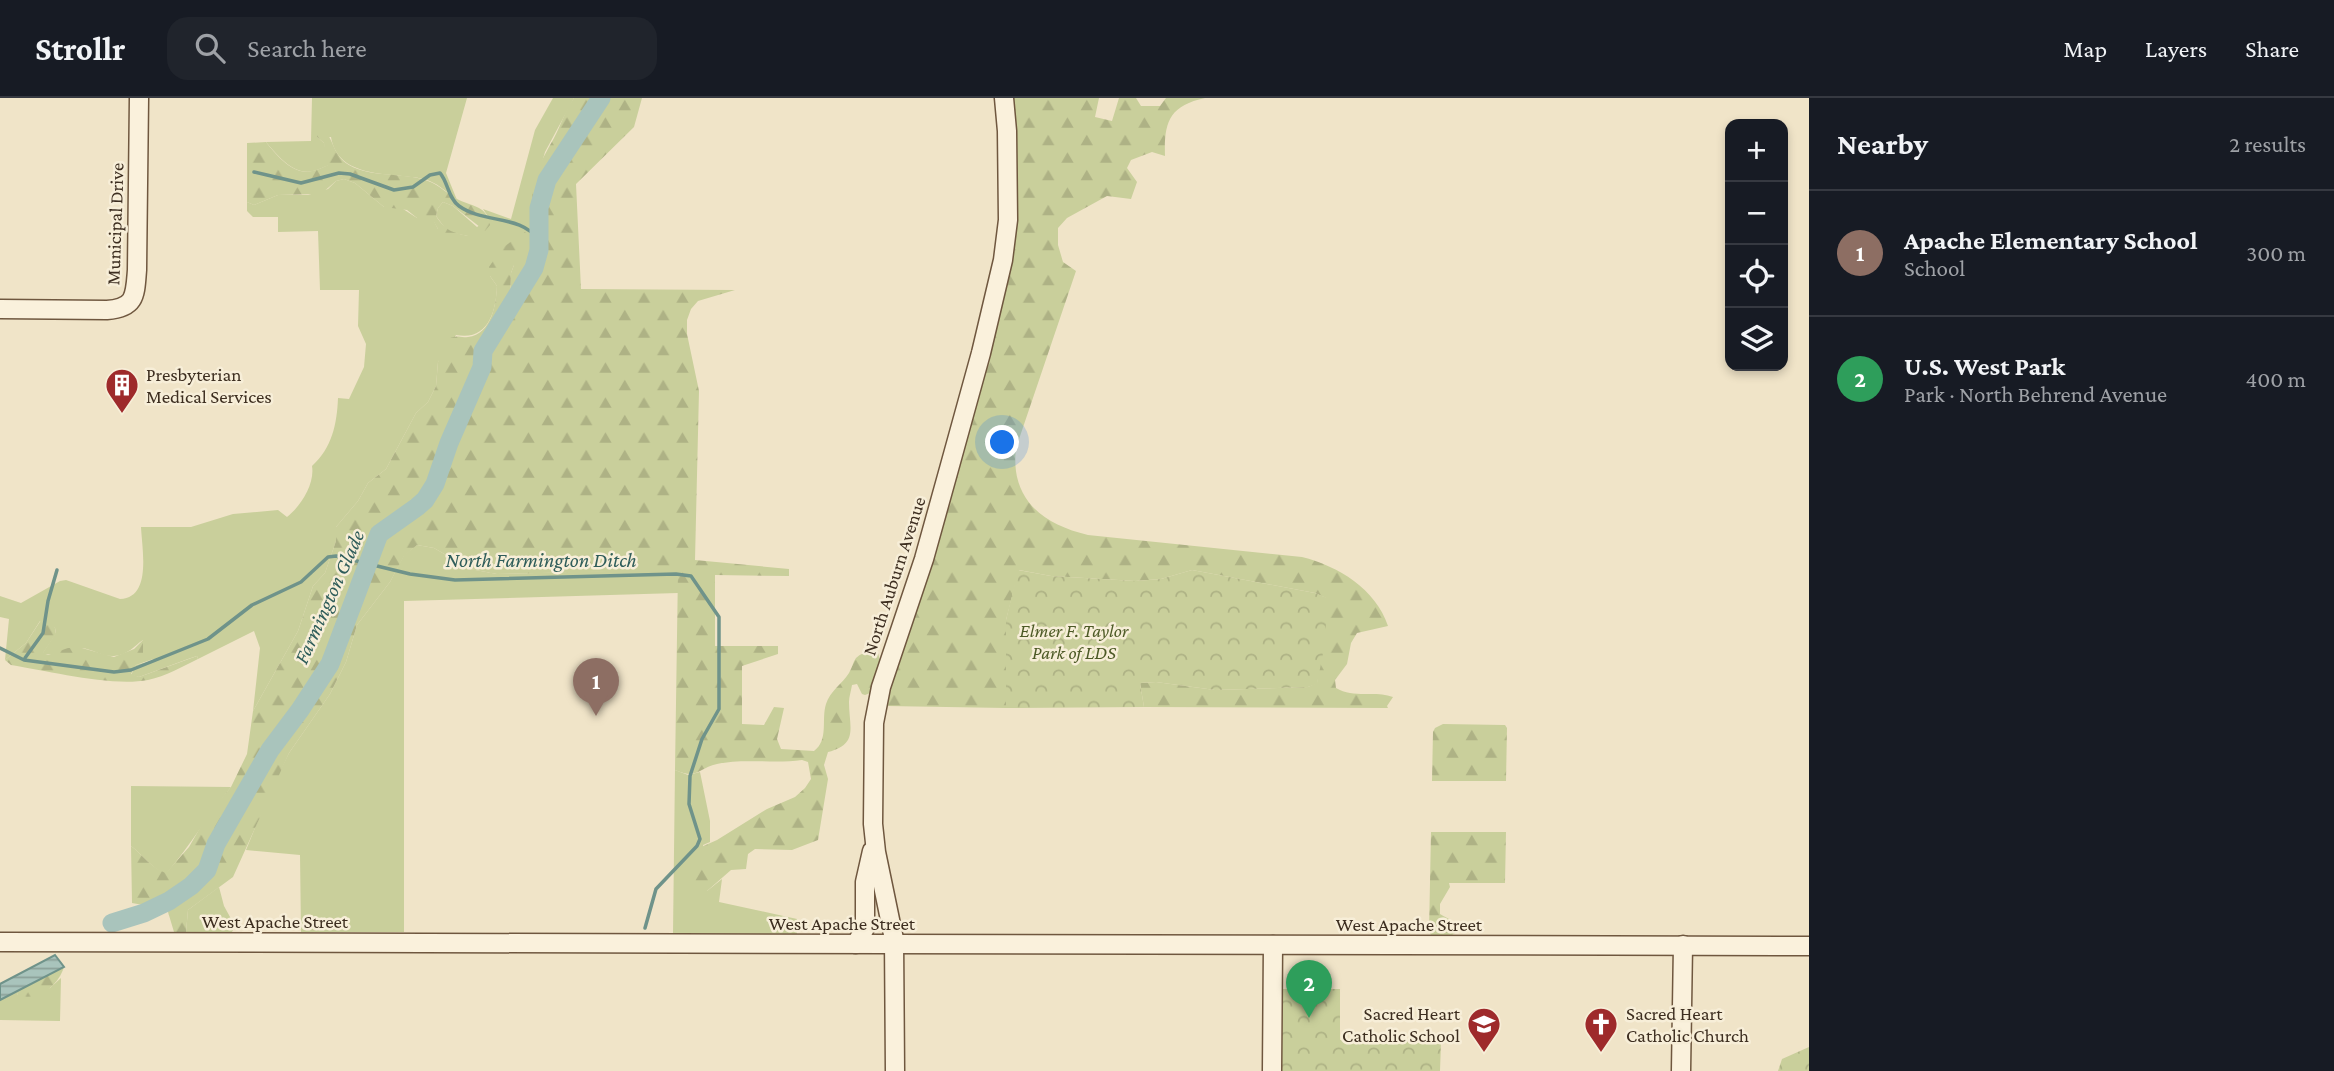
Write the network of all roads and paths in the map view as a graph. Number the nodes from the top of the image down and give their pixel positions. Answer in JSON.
{"nodes":[{"id":1,"x":139,"y":98,"type":"edge"},
{"id":2,"x":1004,"y":98,"type":"edge"},
{"id":3,"x":0,"y":309,"type":"edge"},
{"id":4,"x":874,"y":844,"type":"junction"},
{"id":5,"x":0,"y":942,"type":"edge"},
{"id":6,"x":856,"y":944,"type":"junction"},
{"id":7,"x":894,"y":944,"type":"junction"},
{"id":8,"x":1273,"y":945,"type":"junction"},
{"id":9,"x":1683,"y":946,"type":"junction"},
{"id":10,"x":1809,"y":946,"type":"edge"},
{"id":11,"x":895,"y":1071,"type":"edge"},
{"id":12,"x":1272,"y":1071,"type":"edge"},
{"id":13,"x":1681,"y":1071,"type":"edge"}],
"edges":[{"from":1,"to":3,"type":"main road","name":"Municipal Drive"},
{"from":2,"to":4,"type":"main road","name":"North Auburn Avenue"},
{"from":4,"to":6,"type":"main road"},
{"from":4,"to":7,"type":"main road","name":"North Auburn Avenue"},
{"from":5,"to":6,"type":"main road","name":"West Apache Street"},
{"from":6,"to":7,"type":"main road","name":"West Apache Street"},
{"from":7,"to":8,"type":"main road","name":"West Apache Street"},
{"from":7,"to":11,"type":"main road","name":"North Auburn Avenue"},
{"from":8,"to":9,"type":"main road","name":"West Apache Street"},
{"from":8,"to":12,"type":"main road"},
{"from":9,"to":10,"type":"main road","name":"West Apache Street"},
{"from":9,"to":13,"type":"main road"}]}
